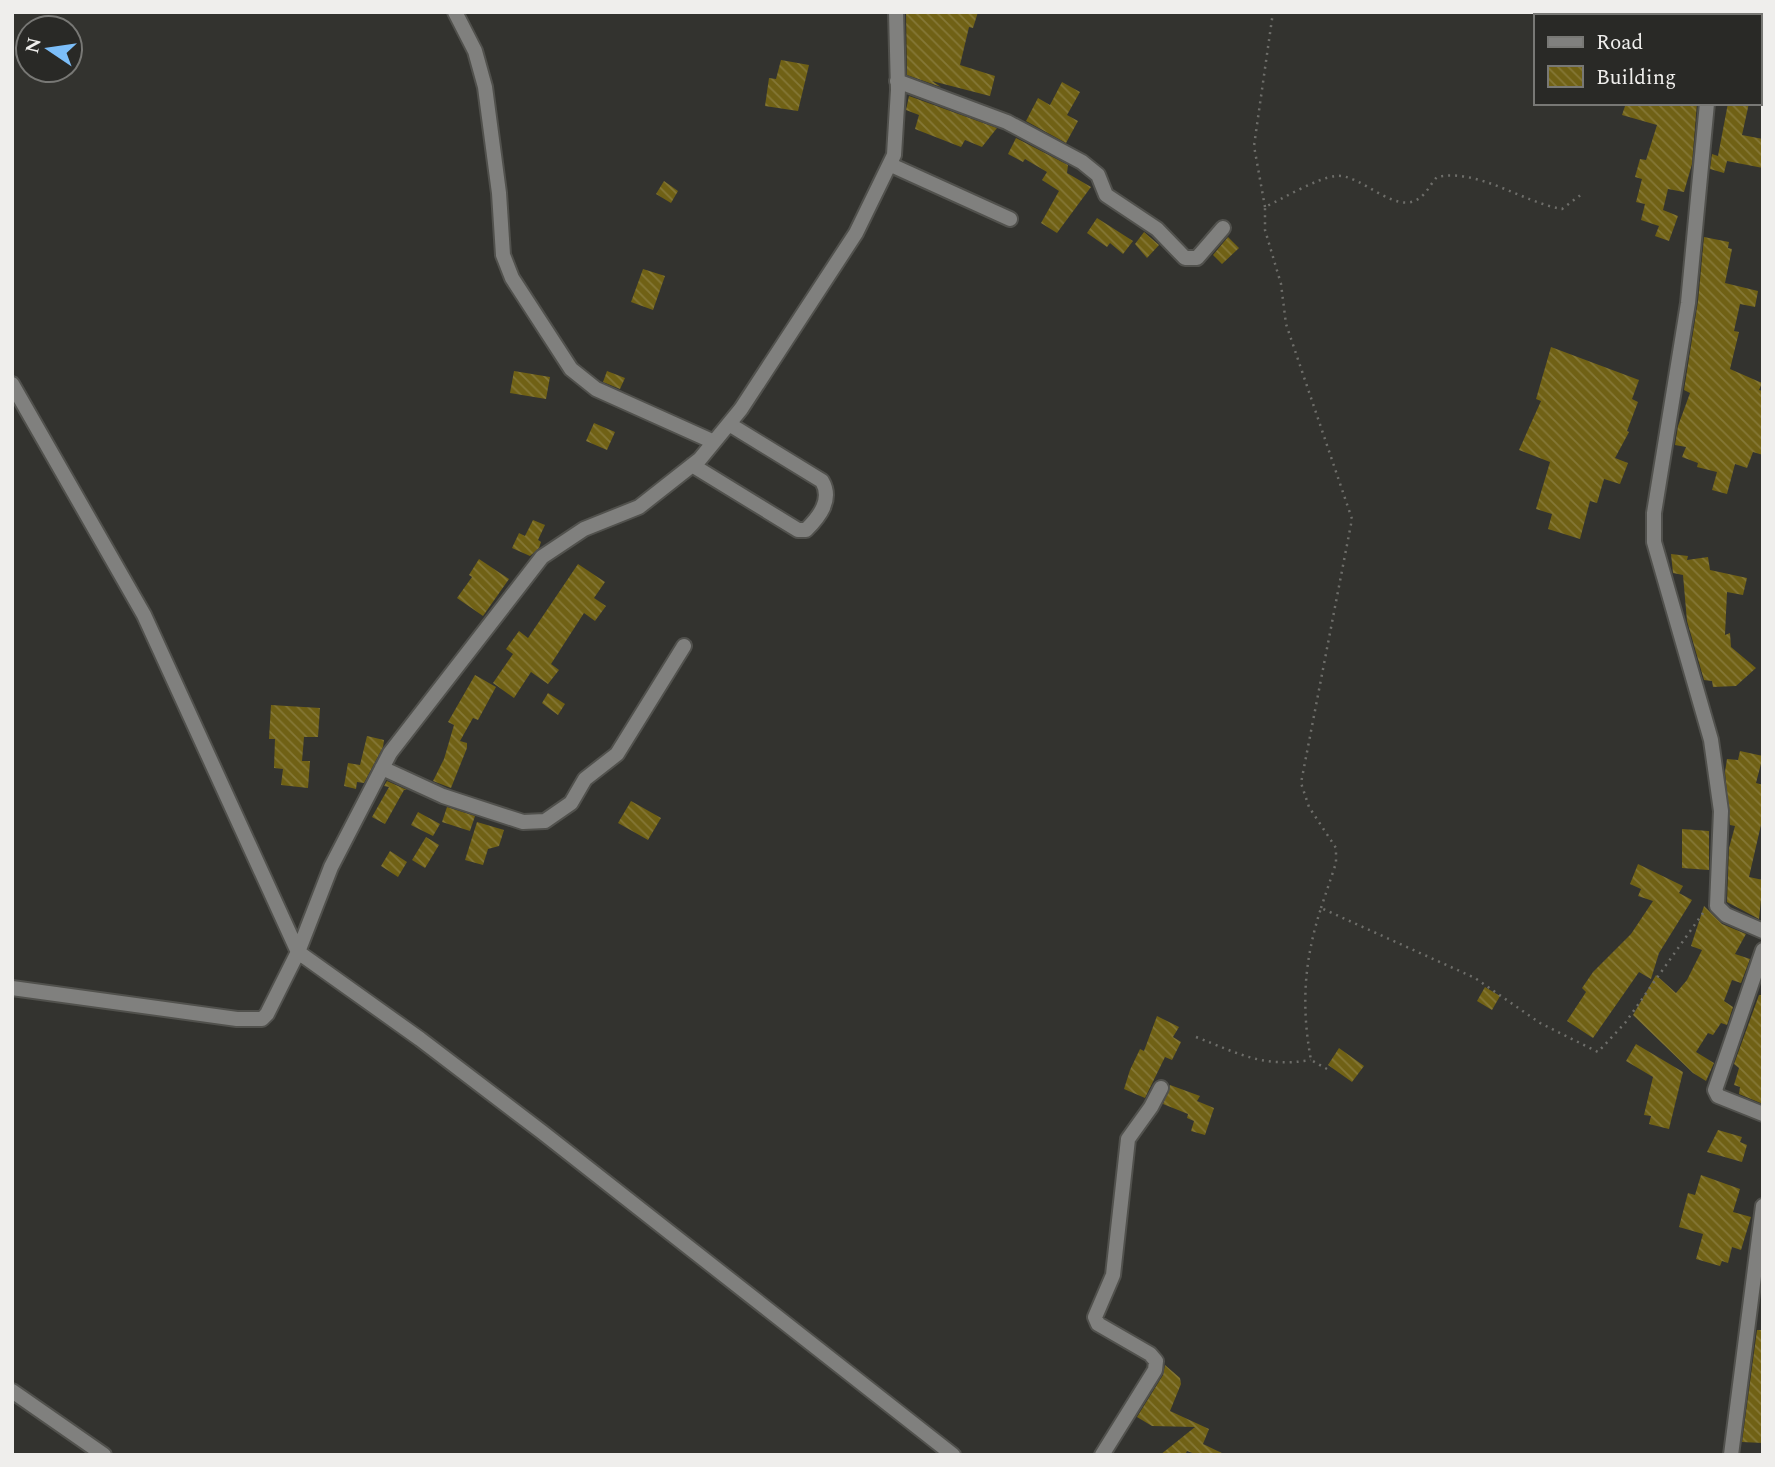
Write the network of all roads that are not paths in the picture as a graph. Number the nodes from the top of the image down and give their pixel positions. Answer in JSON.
{"nodes":[{"id":1,"x":455,"y":12,"type":"edge"},
{"id":2,"x":897,"y":12,"type":"edge"},
{"id":3,"x":897,"y":81,"type":"junction"},
{"id":4,"x":1707,"y":105,"type":"edge"},
{"id":5,"x":891,"y":165,"type":"junction"},
{"id":6,"x":1010,"y":219,"type":"dead end"},
{"id":7,"x":1223,"y":228,"type":"dead end"},
{"id":8,"x":12,"y":384,"type":"edge"},
{"id":9,"x":729,"y":424,"type":"junction"},
{"id":10,"x":714,"y":442,"type":"junction"},
{"id":11,"x":692,"y":465,"type":"junction"},
{"id":12,"x":684,"y":646,"type":"dead end"},
{"id":13,"x":382,"y":768,"type":"junction"},
{"id":14,"x":1763,"y":931,"type":"edge"},
{"id":15,"x":1763,"y":950,"type":"edge"},
{"id":16,"x":298,"y":952,"type":"junction"},
{"id":17,"x":12,"y":988,"type":"edge"},
{"id":18,"x":1161,"y":1087,"type":"dead end"},
{"id":19,"x":1763,"y":1114,"type":"edge"},
{"id":20,"x":1763,"y":1206,"type":"edge"},
{"id":21,"x":12,"y":1391,"type":"edge"},
{"id":22,"x":104,"y":1455,"type":"edge"},
{"id":23,"x":953,"y":1455,"type":"edge"},
{"id":24,"x":1102,"y":1455,"type":"edge"},
{"id":25,"x":1731,"y":1455,"type":"edge"}],
"edges":[{"from":1,"to":10,"type":"street"},
{"from":2,"to":3,"type":"street"},
{"from":3,"to":5,"type":"street"},
{"from":3,"to":7,"type":"street"},
{"from":4,"to":14,"type":"street"},
{"from":5,"to":6,"type":"street"},
{"from":5,"to":9,"type":"street"},
{"from":8,"to":16,"type":"street"},
{"from":9,"to":10,"type":"street"},
{"from":9,"to":11,"type":"street"},
{"from":10,"to":11,"type":"street"},
{"from":11,"to":13,"type":"street"},
{"from":12,"to":13,"type":"street"},
{"from":13,"to":16,"type":"street"},
{"from":15,"to":19,"type":"street"},
{"from":16,"to":17,"type":"street"},
{"from":16,"to":23,"type":"street"},
{"from":18,"to":24,"type":"street"},
{"from":20,"to":25,"type":"street"},
{"from":21,"to":22,"type":"street"}]}
